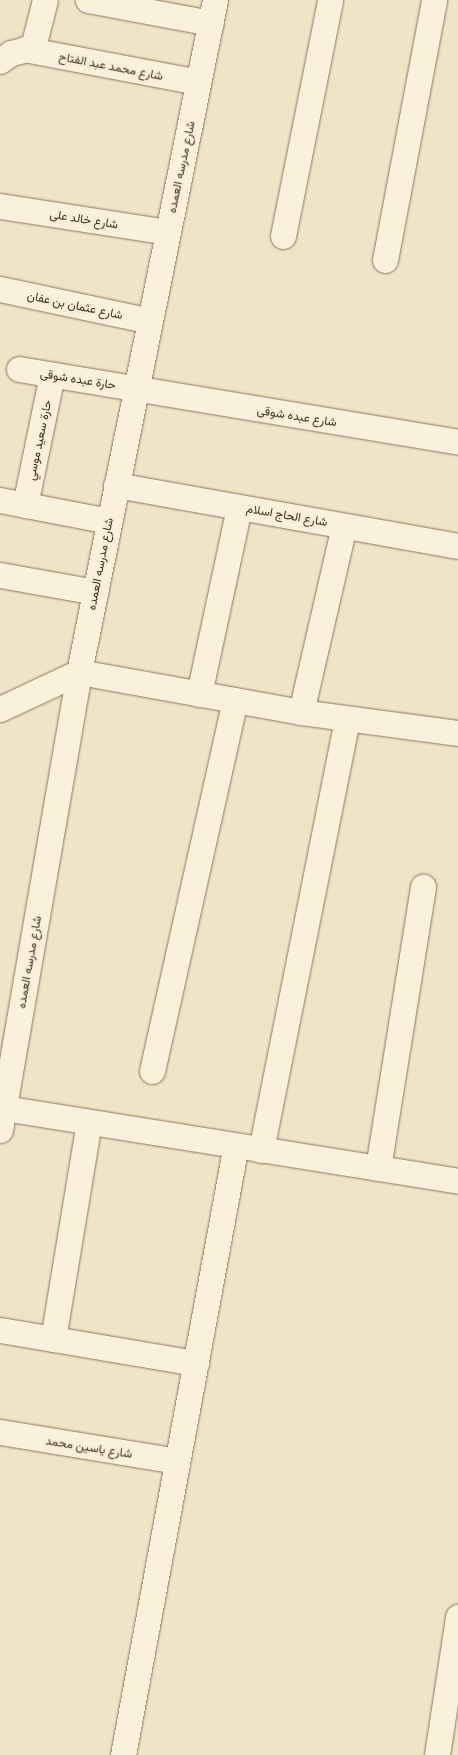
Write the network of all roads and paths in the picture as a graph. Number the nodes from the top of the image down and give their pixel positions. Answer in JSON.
{"nodes":[{"id":1,"x":45,"y":0,"type":"edge"},
{"id":2,"x":88,"y":0,"type":"edge"},
{"id":3,"x":330,"y":0,"type":"edge"},
{"id":4,"x":434,"y":0,"type":"edge"},
{"id":5,"x":213,"y":11,"type":"edge"},
{"id":6,"x":24,"y":50,"type":"junction"},
{"id":7,"x":0,"y":60,"type":"edge"},
{"id":8,"x":198,"y":82,"type":"junction"},
{"id":9,"x":0,"y":206,"type":"edge"},
{"id":10,"x":168,"y":232,"type":"junction"},
{"id":11,"x":283,"y":236,"type":"dead end"},
{"id":12,"x":385,"y":260,"type":"dead end"},
{"id":13,"x":0,"y":290,"type":"edge"},
{"id":14,"x":150,"y":321,"type":"junction"},
{"id":15,"x":19,"y":369,"type":"dead end"},
{"id":16,"x":52,"y":375,"type":"junction"},
{"id":17,"x":136,"y":389,"type":"junction"},
{"id":18,"x":458,"y":442,"type":"edge"},
{"id":19,"x":116,"y":485,"type":"junction"},
{"id":20,"x":0,"y":500,"type":"edge"},
{"id":21,"x":25,"y":505,"type":"junction"},
{"id":22,"x":239,"y":507,"type":"junction"},
{"id":23,"x":109,"y":521,"type":"junction"},
{"id":24,"x":344,"y":526,"type":"junction"},
{"id":25,"x":458,"y":546,"type":"edge"},
{"id":26,"x":0,"y":575,"type":"edge"},
{"id":27,"x":95,"y":592,"type":"junction"},
{"id":28,"x":78,"y":672,"type":"junction"},
{"id":29,"x":199,"y":694,"type":"junction"},
{"id":30,"x":235,"y":700,"type":"junction"},
{"id":31,"x":0,"y":709,"type":"edge"},
{"id":32,"x":301,"y":712,"type":"junction"},
{"id":33,"x":348,"y":719,"type":"junction"},
{"id":34,"x":458,"y":733,"type":"edge"},
{"id":35,"x":423,"y":887,"type":"dead end"},
{"id":36,"x":152,"y":1070,"type":"dead end"},
{"id":37,"x":2,"y":1119,"type":"edge"},
{"id":38,"x":89,"y":1122,"type":"junction"},
{"id":39,"x":236,"y":1146,"type":"junction"},
{"id":40,"x":261,"y":1150,"type":"junction"},
{"id":41,"x":378,"y":1168,"type":"junction"},
{"id":42,"x":458,"y":1181,"type":"edge"},
{"id":43,"x":0,"y":1330,"type":"edge"},
{"id":44,"x":53,"y":1339,"type":"junction"},
{"id":45,"x":196,"y":1363,"type":"junction"},
{"id":46,"x":0,"y":1432,"type":"edge"},
{"id":47,"x":177,"y":1462,"type":"junction"},
{"id":48,"x":458,"y":1617,"type":"edge"},
{"id":49,"x":123,"y":1755,"type":"edge"},
{"id":50,"x":437,"y":1755,"type":"edge"}],
"edges":[{"from":1,"to":6,"type":"street"},
{"from":2,"to":5,"type":"street"},
{"from":3,"to":11,"type":"street"},
{"from":4,"to":12,"type":"street"},
{"from":5,"to":8,"type":"street","name":"شارع مدرسه العمده"},
{"from":6,"to":7,"type":"street"},
{"from":6,"to":8,"type":"street","name":"شارع محمد عبد الفتاح"},
{"from":8,"to":10,"type":"street","name":"شارع مدرسه العمده"},
{"from":9,"to":10,"type":"street","name":"شارع خالد على"},
{"from":10,"to":14,"type":"street","name":"شارع مدرسه العمده"},
{"from":13,"to":14,"type":"street","name":"شارع عثمان بن عفان"},
{"from":14,"to":17,"type":"street","name":"شارع مدرسه العمده"},
{"from":15,"to":16,"type":"street","name":"حارة عبده شوقى"},
{"from":16,"to":17,"type":"street","name":"حارة عبده شوقى"},
{"from":16,"to":21,"type":"street","name":"حارة سعيد موسي"},
{"from":17,"to":18,"type":"street","name":"شارع عبده شوقى"},
{"from":17,"to":19,"type":"street","name":"شارع مدرسه العمده"},
{"from":19,"to":22,"type":"street","name":"شارع الحاج اسلام"},
{"from":19,"to":23,"type":"street","name":"شارع مدرسه العمده"},
{"from":20,"to":21,"type":"street"},
{"from":21,"to":23,"type":"street"},
{"from":22,"to":24,"type":"street","name":"شارع الحاج اسلام"},
{"from":22,"to":29,"type":"street"},
{"from":23,"to":27,"type":"street","name":"شارع مدرسه العمده"},
{"from":24,"to":25,"type":"street","name":"شارع الحاج اسلام"},
{"from":24,"to":32,"type":"street"},
{"from":26,"to":27,"type":"street"},
{"from":27,"to":28,"type":"street","name":"شارع مدرسه العمده"},
{"from":28,"to":29,"type":"street"},
{"from":28,"to":31,"type":"street"},
{"from":28,"to":37,"type":"street","name":"شارع مدرسه العمده"},
{"from":29,"to":30,"type":"street"},
{"from":30,"to":32,"type":"street"},
{"from":30,"to":36,"type":"street"},
{"from":32,"to":33,"type":"street"},
{"from":33,"to":34,"type":"street"},
{"from":33,"to":40,"type":"street"},
{"from":35,"to":41,"type":"street"},
{"from":37,"to":38,"type":"street"},
{"from":38,"to":39,"type":"street"},
{"from":38,"to":44,"type":"street"},
{"from":39,"to":40,"type":"street"},
{"from":39,"to":45,"type":"street"},
{"from":40,"to":41,"type":"street"},
{"from":41,"to":42,"type":"street"},
{"from":43,"to":44,"type":"street"},
{"from":44,"to":45,"type":"street"},
{"from":45,"to":47,"type":"street"},
{"from":46,"to":47,"type":"street","name":"شارع ياسين محمد"},
{"from":47,"to":49,"type":"street"},
{"from":48,"to":50,"type":"street"}]}
